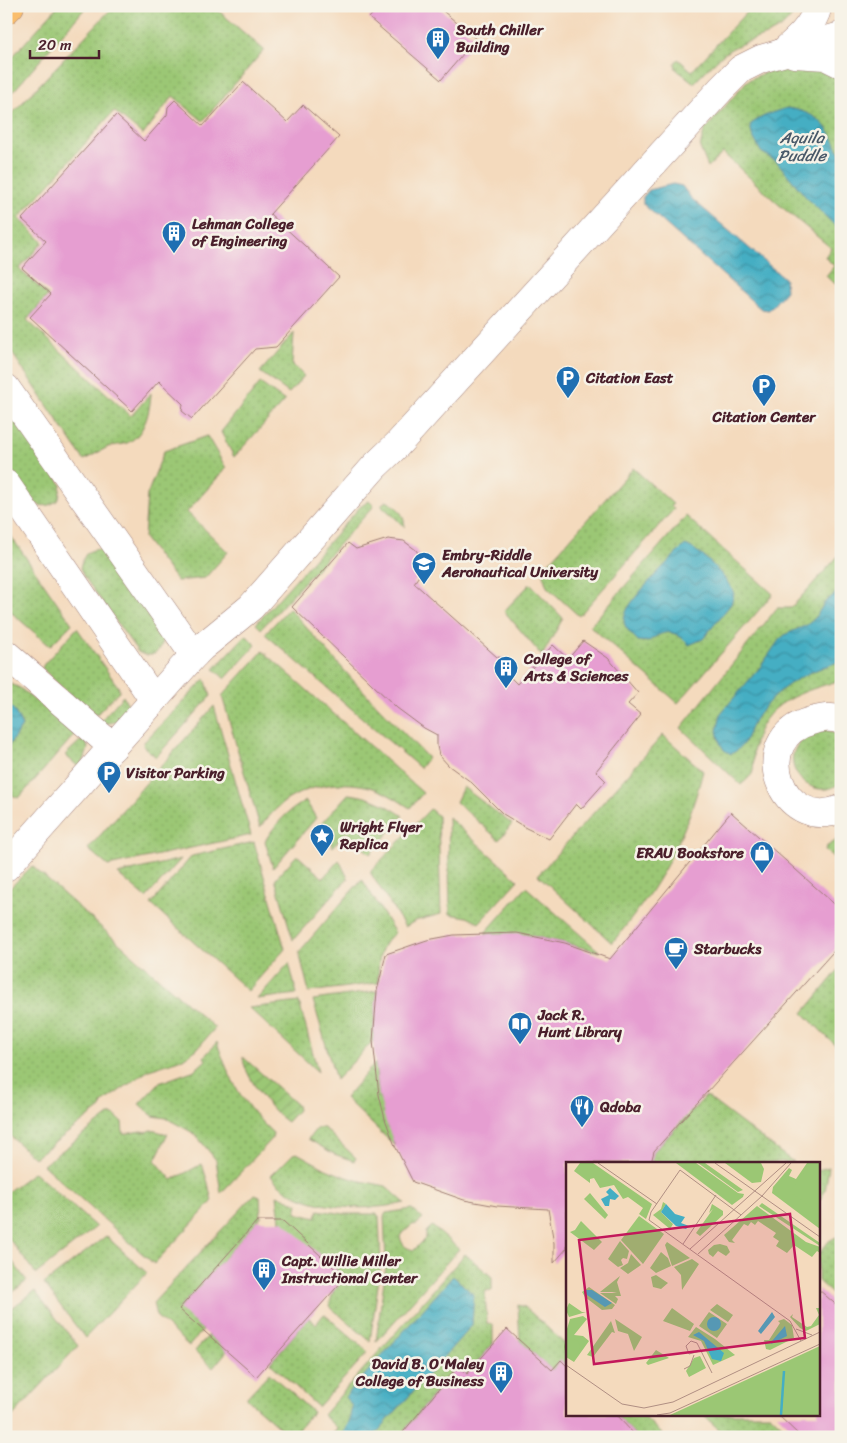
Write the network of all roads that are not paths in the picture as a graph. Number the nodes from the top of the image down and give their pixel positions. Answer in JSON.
{"nodes":[{"id":1,"x":10,"y":6,"type":"edge"},
{"id":2,"x":818,"y":6,"type":"edge"},
{"id":3,"x":6,"y":10,"type":"edge"},
{"id":4,"x":841,"y":36,"type":"edge"},
{"id":5,"x":782,"y":53,"type":"junction"},
{"id":6,"x":841,"y":64,"type":"edge"},
{"id":7,"x":6,"y":388,"type":"edge"},
{"id":8,"x":6,"y":484,"type":"edge"},
{"id":9,"x":6,"y":654,"type":"edge"},
{"id":10,"x":194,"y":655,"type":"junction"},
{"id":11,"x":154,"y":700,"type":"junction"},
{"id":12,"x":841,"y":720,"type":"edge"},
{"id":13,"x":113,"y":747,"type":"junction"},
{"id":14,"x":841,"y":809,"type":"edge"},
{"id":15,"x":6,"y":867,"type":"edge"}],
"edges":[{"from":1,"to":3,"type":"main road"},
{"from":2,"to":5,"type":"lane"},
{"from":4,"to":5,"type":"lane"},
{"from":5,"to":6,"type":"lane"},
{"from":5,"to":10,"type":"lane"},
{"from":7,"to":10,"type":"lane"},
{"from":8,"to":11,"type":"lane"},
{"from":9,"to":13,"type":"lane"},
{"from":10,"to":11,"type":"lane"},
{"from":11,"to":13,"type":"lane"},
{"from":12,"to":14,"type":"lane"},
{"from":13,"to":15,"type":"lane"}]}
